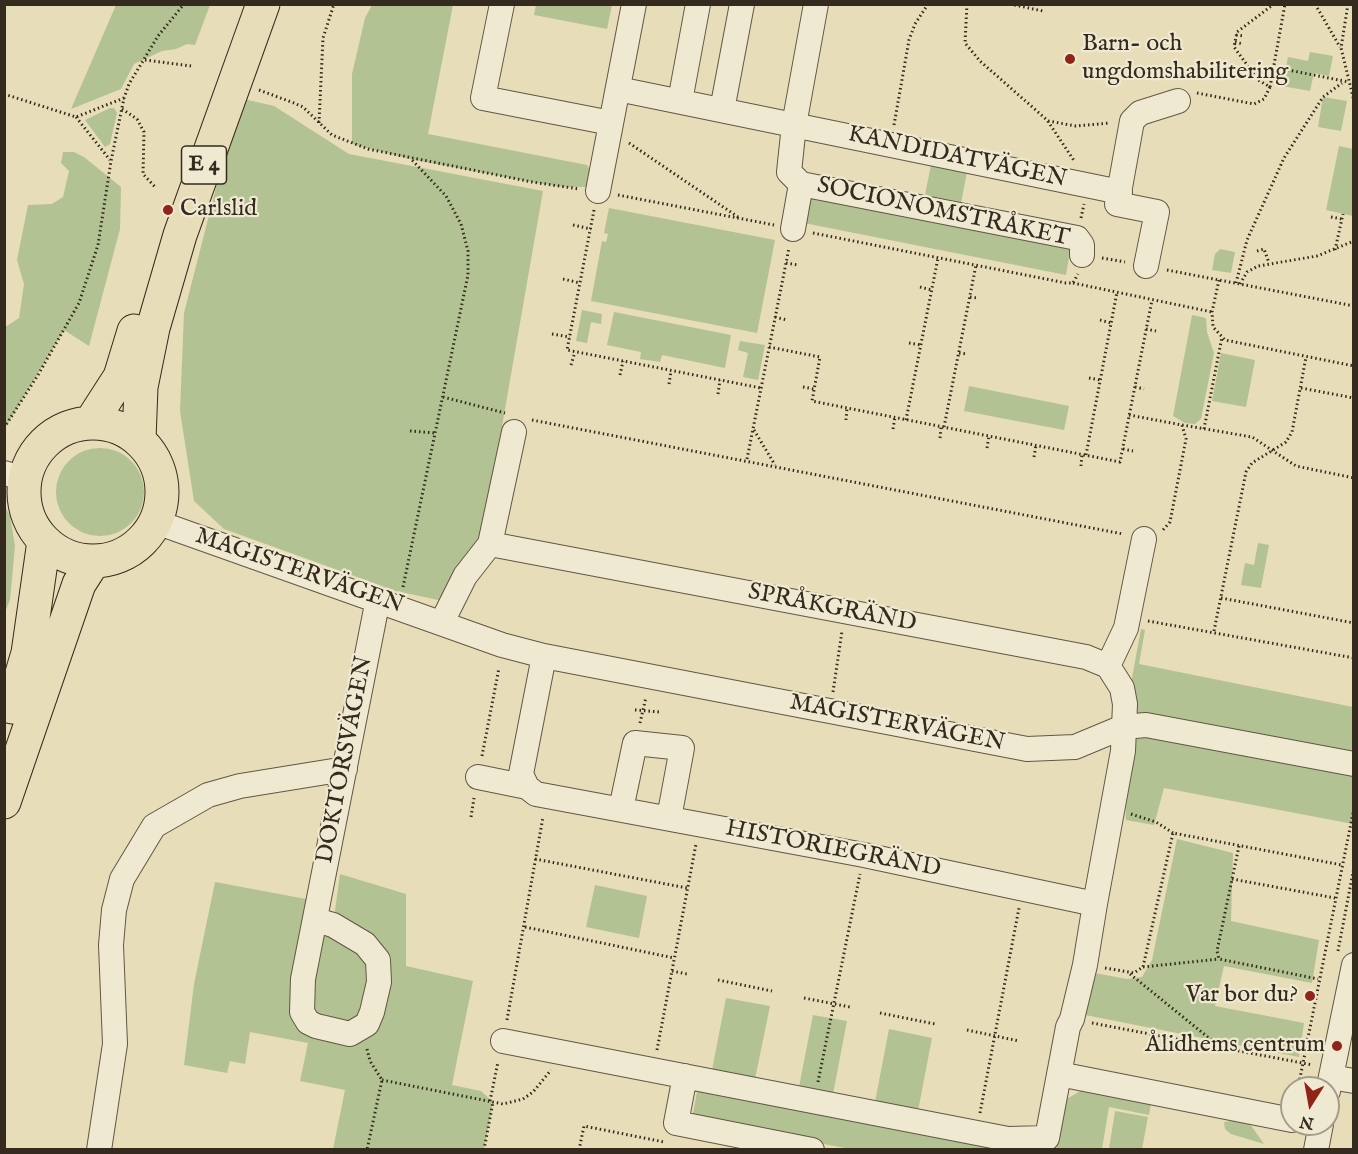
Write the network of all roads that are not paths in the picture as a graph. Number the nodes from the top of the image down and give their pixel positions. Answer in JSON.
{"nodes":[{"id":1,"x":242,"y":4,"type":"edge"},
{"id":2,"x":263,"y":4,"type":"edge"},
{"id":3,"x":502,"y":4,"type":"edge"},
{"id":4,"x":634,"y":4,"type":"edge"},
{"id":5,"x":698,"y":4,"type":"edge"},
{"id":6,"x":742,"y":4,"type":"edge"},
{"id":7,"x":816,"y":4,"type":"edge"},
{"id":8,"x":618,"y":89,"type":"junction"},
{"id":9,"x":680,"y":101,"type":"junction"},
{"id":10,"x":1178,"y":101,"type":"road end"},
{"id":11,"x":722,"y":110,"type":"junction"},
{"id":12,"x":794,"y":125,"type":"junction"},
{"id":13,"x":611,"y":127,"type":"junction"},
{"id":14,"x":801,"y":184,"type":"junction"},
{"id":15,"x":598,"y":191,"type":"road end"},
{"id":16,"x":1120,"y":192,"type":"junction"},
{"id":17,"x":793,"y":229,"type":"road end"},
{"id":18,"x":1080,"y":246,"type":"road end"},
{"id":19,"x":1146,"y":266,"type":"road end"},
{"id":20,"x":91,"y":422,"type":"junction"},
{"id":21,"x":515,"y":428,"type":"road end"},
{"id":22,"x":139,"y":440,"type":"junction"},
{"id":23,"x":15,"y":476,"type":"edge"},
{"id":24,"x":156,"y":522,"type":"junction"},
{"id":25,"x":1144,"y":538,"type":"road end"},
{"id":26,"x":44,"y":541,"type":"junction"},
{"id":27,"x":490,"y":544,"type":"junction"},
{"id":28,"x":93,"y":561,"type":"junction"},
{"id":29,"x":387,"y":603,"type":"junction"},
{"id":30,"x":442,"y":622,"type":"junction"},
{"id":31,"x":544,"y":657,"type":"junction"},
{"id":32,"x":1108,"y":666,"type":"junction"},
{"id":33,"x":1123,"y":727,"type":"junction"},
{"id":34,"x":4,"y":734,"type":"edge"},
{"id":35,"x":1353,"y":764,"type":"edge"},
{"id":36,"x":345,"y":769,"type":"junction"},
{"id":37,"x":478,"y":777,"type":"road end"},
{"id":38,"x":537,"y":792,"type":"junction"},
{"id":39,"x":4,"y":802,"type":"edge"},
{"id":40,"x":621,"y":809,"type":"junction"},
{"id":41,"x":669,"y":818,"type":"junction"},
{"id":42,"x":1095,"y":904,"type":"junction"},
{"id":43,"x":316,"y":920,"type":"junction"},
{"id":44,"x":1353,"y":965,"type":"edge"},
{"id":45,"x":503,"y":1041,"type":"road end"},
{"id":46,"x":1059,"y":1074,"type":"junction"},
{"id":47,"x":685,"y":1076,"type":"junction"},
{"id":48,"x":1333,"y":1076,"type":"edge"},
{"id":49,"x":1280,"y":1118,"type":"edge"},
{"id":50,"x":99,"y":1149,"type":"edge"},
{"id":51,"x":812,"y":1149,"type":"edge"}],
"edges":[{"from":1,"to":20,"type":"highway","number":"E 4"},
{"from":2,"to":22,"type":"highway","number":"E 4"},
{"from":3,"to":13,"type":"street"},
{"from":4,"to":8,"type":"street"},
{"from":5,"to":9,"type":"street"},
{"from":6,"to":11,"type":"street"},
{"from":7,"to":12,"type":"street"},
{"from":8,"to":9,"type":"street","name":"KANDIDATVÄGEN"},
{"from":8,"to":13,"type":"street"},
{"from":9,"to":11,"type":"street","name":"KANDIDATVÄGEN"},
{"from":10,"to":16,"type":"street"},
{"from":11,"to":12,"type":"street","name":"KANDIDATVÄGEN"},
{"from":12,"to":14,"type":"street"},
{"from":12,"to":16,"type":"street","name":"KANDIDATVÄGEN"},
{"from":13,"to":15,"type":"street"},
{"from":14,"to":17,"type":"street","name":"SOCIONOMSTRÅKET"},
{"from":14,"to":18,"type":"street","name":"SOCIONOMSTRÅKET"},
{"from":16,"to":19,"type":"street"},
{"from":20,"to":22,"type":"highway"},
{"from":20,"to":23,"type":"highway"},
{"from":21,"to":27,"type":"street"},
{"from":22,"to":24,"type":"highway"},
{"from":23,"to":26,"type":"highway"},
{"from":24,"to":28,"type":"highway"},
{"from":24,"to":29,"type":"street","name":"MAGISTERVÄGEN"},
{"from":25,"to":32,"type":"street"},
{"from":26,"to":28,"type":"highway"},
{"from":26,"to":34,"type":"highway"},
{"from":27,"to":30,"type":"street"},
{"from":27,"to":32,"type":"street","name":"SPRÅKGRÄND"},
{"from":28,"to":39,"type":"highway"},
{"from":29,"to":30,"type":"street","name":"MAGISTERVÄGEN"},
{"from":29,"to":36,"type":"street","name":"DOKTORSVÄGEN"},
{"from":30,"to":31,"type":"street","name":"MAGISTERVÄGEN"},
{"from":31,"to":33,"type":"street","name":"MAGISTERVÄGEN"},
{"from":31,"to":38,"type":"street"},
{"from":32,"to":33,"type":"street"},
{"from":33,"to":35,"type":"street","name":"MAGISTERVÄGEN"},
{"from":33,"to":42,"type":"street"},
{"from":36,"to":43,"type":"street","name":"DOKTORSVÄGEN"},
{"from":36,"to":50,"type":"street"},
{"from":37,"to":38,"type":"street","name":"HISTORIEGRÄND"},
{"from":38,"to":40,"type":"street","name":"HISTORIEGRÄND"},
{"from":40,"to":41,"type":"street","name":"HISTORIEGRÄND"},
{"from":40,"to":41,"type":"street"},
{"from":41,"to":42,"type":"street","name":"HISTORIEGRÄND"},
{"from":42,"to":46,"type":"street"},
{"from":43,"to":43,"type":"street","name":"DOKTORSVÄGEN"},
{"from":44,"to":48,"type":"street"},
{"from":45,"to":47,"type":"street"},
{"from":46,"to":47,"type":"street"},
{"from":46,"to":49,"type":"street"},
{"from":47,"to":51,"type":"street"}]}
